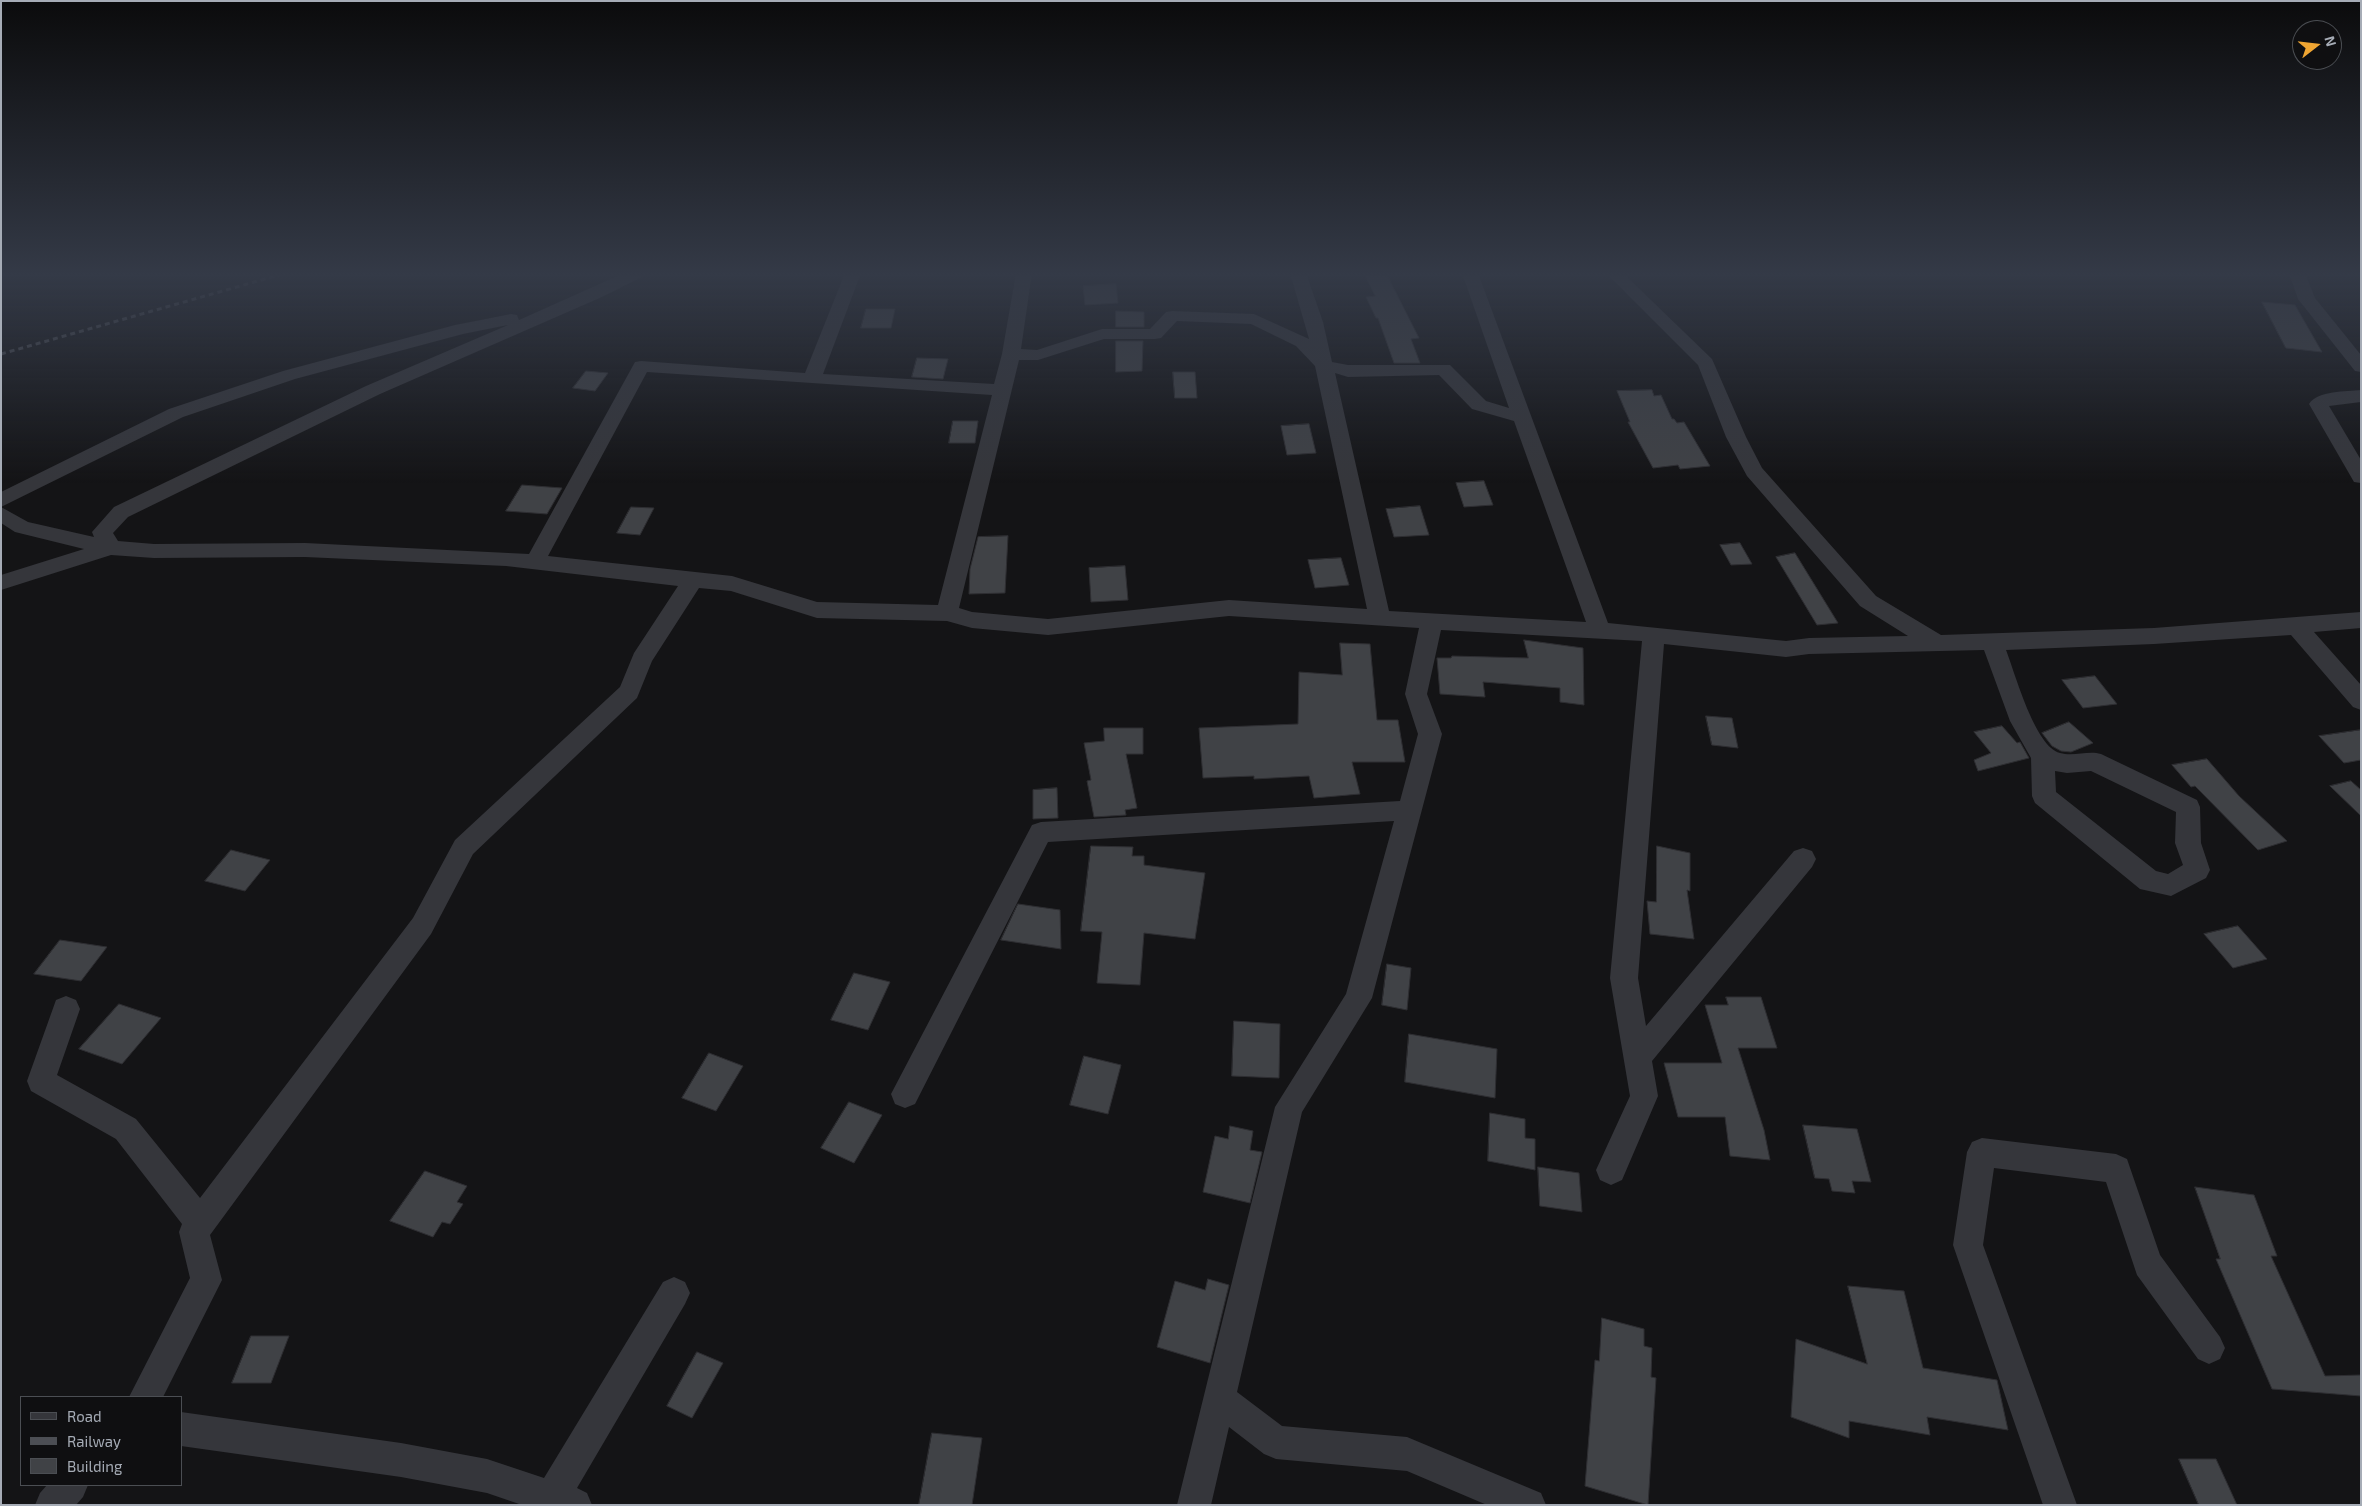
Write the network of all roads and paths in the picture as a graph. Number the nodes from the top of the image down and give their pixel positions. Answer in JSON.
{"nodes":[{"id":1,"x":409,"y":343,"type":"edge"},
{"id":2,"x":481,"y":343,"type":"edge"},
{"id":3,"x":826,"y":343,"type":"edge"},
{"id":4,"x":1013,"y":343,"type":"edge"},
{"id":5,"x":1074,"y":343,"type":"edge"},
{"id":6,"x":1303,"y":343,"type":"edge"},
{"id":7,"x":1319,"y":343,"type":"edge"},
{"id":8,"x":1495,"y":343,"type":"edge"},
{"id":9,"x":1688,"y":343,"type":"edge"},
{"id":10,"x":2342,"y":343,"type":"edge"},
{"id":11,"x":1011,"y":354,"type":"junction"},
{"id":12,"x":1324,"y":365,"type":"junction"},
{"id":13,"x":2361,"y":367,"type":"edge"},
{"id":14,"x":812,"y":379,"type":"junction"},
{"id":15,"x":1002,"y":390,"type":"junction"},
{"id":16,"x":2361,"y":396,"type":"edge"},
{"id":17,"x":1522,"y":417,"type":"junction"},
{"id":18,"x":2361,"y":477,"type":"edge"},
{"id":19,"x":1,"y":500,"type":"edge"},
{"id":20,"x":1,"y":514,"type":"edge"},
{"id":21,"x":112,"y":548,"type":"junction"},
{"id":22,"x":535,"y":562,"type":"junction"},
{"id":23,"x":693,"y":580,"type":"junction"},
{"id":24,"x":1,"y":583,"type":"edge"},
{"id":25,"x":947,"y":613,"type":"junction"},
{"id":26,"x":1380,"y":617,"type":"junction"},
{"id":27,"x":1432,"y":620,"type":"junction"},
{"id":28,"x":2361,"y":620,"type":"edge"},
{"id":29,"x":2297,"y":627,"type":"junction"},
{"id":30,"x":1600,"y":631,"type":"junction"},
{"id":31,"x":1654,"y":635,"type":"junction"},
{"id":32,"x":1938,"y":644,"type":"junction"},
{"id":33,"x":1993,"y":644,"type":"junction"},
{"id":34,"x":2361,"y":701,"type":"edge"},
{"id":35,"x":2043,"y":756,"type":"junction"},
{"id":36,"x":1409,"y":810,"type":"junction"},
{"id":37,"x":1803,"y":859,"type":"dead end"},
{"id":38,"x":66,"y":1009,"type":"dead end"},
{"id":39,"x":1638,"y":1058,"type":"junction"},
{"id":40,"x":905,"y":1094,"type":"dead end"},
{"id":41,"x":1611,"y":1170,"type":"dead end"},
{"id":42,"x":201,"y":1222,"type":"junction"},
{"id":43,"x":674,"y":1293,"type":"dead end"},
{"id":44,"x":2209,"y":1348,"type":"dead end"},
{"id":45,"x":146,"y":1396,"type":"edge"},
{"id":46,"x":1219,"y":1400,"type":"junction"},
{"id":47,"x":182,"y":1429,"type":"edge"},
{"id":48,"x":70,"y":1486,"type":"edge"},
{"id":49,"x":564,"y":1501,"type":"edge"},
{"id":50,"x":52,"y":1505,"type":"edge"},
{"id":51,"x":1194,"y":1505,"type":"edge"},
{"id":52,"x":1529,"y":1505,"type":"edge"},
{"id":53,"x":2060,"y":1505,"type":"edge"}],
"edges":[{"from":1,"to":19,"type":"street"},
{"from":2,"to":21,"type":"street"},
{"from":3,"to":14,"type":"street"},
{"from":4,"to":11,"type":"street"},
{"from":5,"to":11,"type":"street"},
{"from":6,"to":12,"type":"street"},
{"from":7,"to":12,"type":"street"},
{"from":8,"to":17,"type":"street"},
{"from":9,"to":32,"type":"street"},
{"from":10,"to":13,"type":"street"},
{"from":11,"to":15,"type":"street"},
{"from":12,"to":17,"type":"street"},
{"from":12,"to":26,"type":"street"},
{"from":14,"to":15,"type":"street"},
{"from":14,"to":22,"type":"street"},
{"from":15,"to":25,"type":"street"},
{"from":16,"to":18,"type":"street"},
{"from":17,"to":30,"type":"street"},
{"from":20,"to":21,"type":"street"},
{"from":21,"to":22,"type":"street"},
{"from":21,"to":24,"type":"street"},
{"from":22,"to":23,"type":"street"},
{"from":23,"to":25,"type":"street"},
{"from":23,"to":42,"type":"street"},
{"from":25,"to":26,"type":"street"},
{"from":26,"to":27,"type":"street"},
{"from":27,"to":30,"type":"street"},
{"from":27,"to":36,"type":"street"},
{"from":28,"to":29,"type":"street"},
{"from":29,"to":33,"type":"street"},
{"from":29,"to":34,"type":"street"},
{"from":30,"to":31,"type":"street"},
{"from":31,"to":32,"type":"street"},
{"from":31,"to":39,"type":"street"},
{"from":32,"to":33,"type":"street"},
{"from":33,"to":35,"type":"street"},
{"from":35,"to":35,"type":"street"},
{"from":36,"to":40,"type":"street"},
{"from":36,"to":46,"type":"street"},
{"from":37,"to":39,"type":"street"},
{"from":38,"to":42,"type":"street"},
{"from":39,"to":41,"type":"street"},
{"from":42,"to":45,"type":"street"},
{"from":43,"to":49,"type":"street"},
{"from":44,"to":53,"type":"street"},
{"from":46,"to":51,"type":"street"},
{"from":46,"to":52,"type":"street"},
{"from":47,"to":49,"type":"street"},
{"from":48,"to":50,"type":"street"}]}
